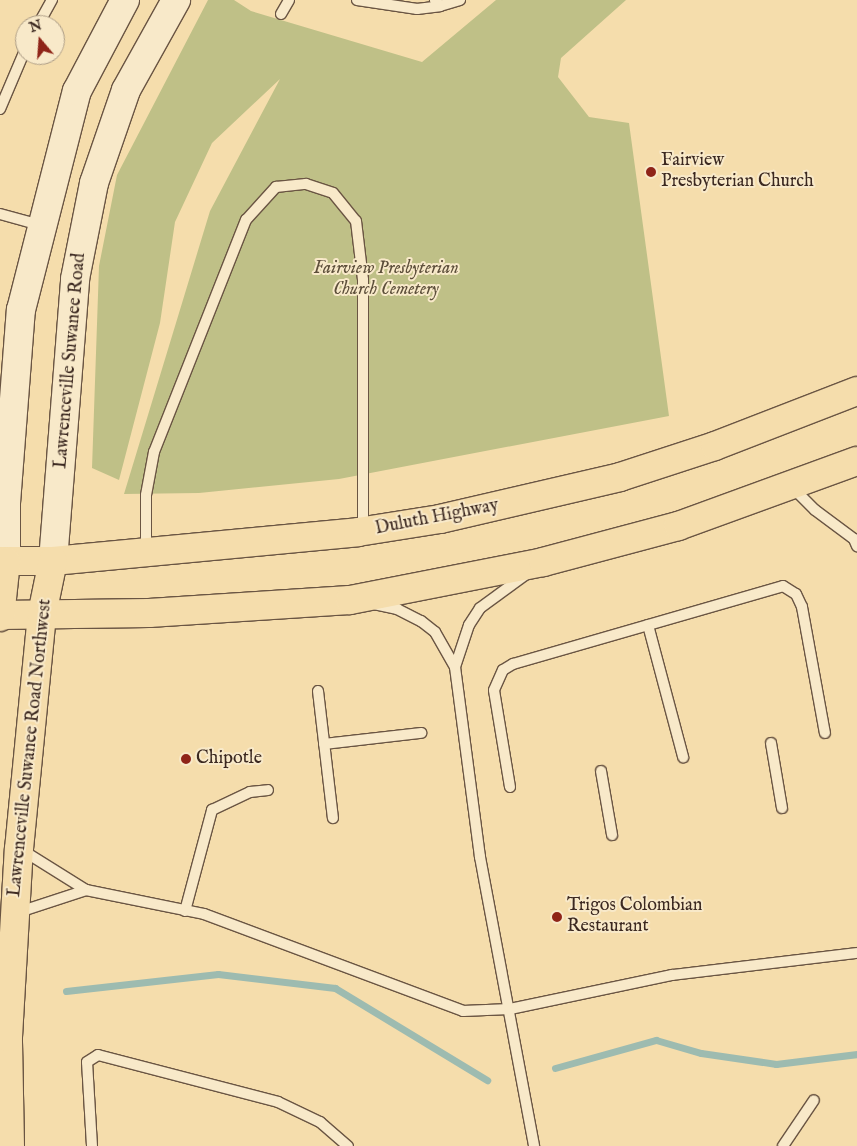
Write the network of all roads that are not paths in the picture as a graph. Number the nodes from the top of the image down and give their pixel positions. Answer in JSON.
{"nodes":[{"id":1,"x":52,"y":0,"type":"edge"},
{"id":2,"x":125,"y":0,"type":"edge"},
{"id":3,"x":176,"y":0,"type":"edge"},
{"id":4,"x":289,"y":0,"type":"edge"},
{"id":5,"x":357,"y":0,"type":"edge"},
{"id":6,"x":460,"y":0,"type":"edge"},
{"id":7,"x":437,"y":3,"type":"edge"},
{"id":8,"x":281,"y":14,"type":"dead end"},
{"id":9,"x":44,"y":15,"type":"edge"},
{"id":10,"x":19,"y":65,"type":"edge"},
{"id":11,"x":0,"y":110,"type":"edge"},
{"id":12,"x":0,"y":214,"type":"edge"},
{"id":13,"x":40,"y":225,"type":"junction"},
{"id":14,"x":857,"y":391,"type":"edge"},
{"id":15,"x":857,"y":461,"type":"edge"},
{"id":16,"x":792,"y":487,"type":"junction"},
{"id":17,"x":364,"y":531,"type":"junction"},
{"id":18,"x":856,"y":539,"type":"edge"},
{"id":19,"x":146,"y":552,"type":"junction"},
{"id":20,"x":3,"y":561,"type":"edge"},
{"id":21,"x":53,"y":561,"type":"junction"},
{"id":22,"x":543,"y":562,"type":"junction"},
{"id":23,"x":350,"y":600,"type":"junction"},
{"id":24,"x":42,"y":614,"type":"junction"},
{"id":25,"x":0,"y":615,"type":"edge"},
{"id":26,"x":648,"y":626,"type":"junction"},
{"id":27,"x":455,"y":667,"type":"junction"},
{"id":28,"x":318,"y":691,"type":"dead end"},
{"id":29,"x":825,"y":732,"type":"dead end"},
{"id":30,"x":421,"y":733,"type":"dead end"},
{"id":31,"x":771,"y":743,"type":"dead end"},
{"id":32,"x":324,"y":744,"type":"junction"},
{"id":33,"x":683,"y":757,"type":"dead end"},
{"id":34,"x":601,"y":771,"type":"dead end"},
{"id":35,"x":510,"y":787,"type":"dead end"},
{"id":36,"x":268,"y":790,"type":"dead end"},
{"id":37,"x":782,"y":808,"type":"dead end"},
{"id":38,"x":333,"y":818,"type":"dead end"},
{"id":39,"x":612,"y":835,"type":"dead end"},
{"id":40,"x":19,"y":849,"type":"junction"},
{"id":41,"x":86,"y":890,"type":"junction"},
{"id":42,"x":185,"y":911,"type":"junction"},
{"id":43,"x":15,"y":914,"type":"junction"},
{"id":44,"x":857,"y":953,"type":"edge"},
{"id":45,"x":510,"y":1009,"type":"junction"},
{"id":46,"x":814,"y":1100,"type":"dead end"},
{"id":47,"x":10,"y":1146,"type":"edge"},
{"id":48,"x":92,"y":1146,"type":"edge"},
{"id":49,"x":348,"y":1146,"type":"edge"},
{"id":50,"x":534,"y":1146,"type":"edge"},
{"id":51,"x":783,"y":1146,"type":"edge"}],
"edges":[{"from":1,"to":9,"type":"lane"},
{"from":2,"to":13,"type":"main road"},
{"from":3,"to":21,"type":"main road","name":"Lawrenceville Suwanee Road"},
{"from":4,"to":8,"type":"lane"},
{"from":5,"to":7,"type":"lane"},
{"from":6,"to":7,"type":"lane"},
{"from":10,"to":11,"type":"lane"},
{"from":12,"to":13,"type":"lane"},
{"from":13,"to":20,"type":"main road"},
{"from":14,"to":17,"type":"main road","name":"Duluth Highway"},
{"from":15,"to":16,"type":"main road"},
{"from":16,"to":18,"type":"lane"},
{"from":16,"to":22,"type":"main road"},
{"from":17,"to":19,"type":"main road","name":"Duluth Highway"},
{"from":17,"to":19,"type":"lane"},
{"from":19,"to":21,"type":"main road","name":"Duluth Highway"},
{"from":20,"to":21,"type":"main road","name":"Duluth Highway"},
{"from":20,"to":25,"type":"main road"},
{"from":21,"to":24,"type":"main road","name":"Lawrenceville Suwanee Road Northwest"},
{"from":22,"to":23,"type":"main road"},
{"from":22,"to":27,"type":"lane"},
{"from":23,"to":24,"type":"main road"},
{"from":23,"to":27,"type":"lane"},
{"from":24,"to":25,"type":"main road"},
{"from":24,"to":40,"type":"main road","name":"Lawrenceville Suwanee Road Northwest"},
{"from":26,"to":29,"type":"lane"},
{"from":26,"to":33,"type":"lane"},
{"from":26,"to":35,"type":"lane"},
{"from":27,"to":45,"type":"lane"},
{"from":28,"to":32,"type":"lane"},
{"from":30,"to":32,"type":"lane"},
{"from":31,"to":37,"type":"lane"},
{"from":32,"to":38,"type":"lane"},
{"from":34,"to":39,"type":"lane"},
{"from":36,"to":42,"type":"lane"},
{"from":40,"to":41,"type":"lane"},
{"from":40,"to":43,"type":"main road","name":"Lawrenceville Suwanee Road Northwest"},
{"from":41,"to":42,"type":"lane"},
{"from":41,"to":43,"type":"lane"},
{"from":42,"to":45,"type":"lane"},
{"from":43,"to":47,"type":"main road","name":"Lawrenceville Suwanee Road Northwest"},
{"from":44,"to":45,"type":"lane"},
{"from":45,"to":50,"type":"lane"},
{"from":46,"to":51,"type":"lane"},
{"from":48,"to":49,"type":"lane"}]}
